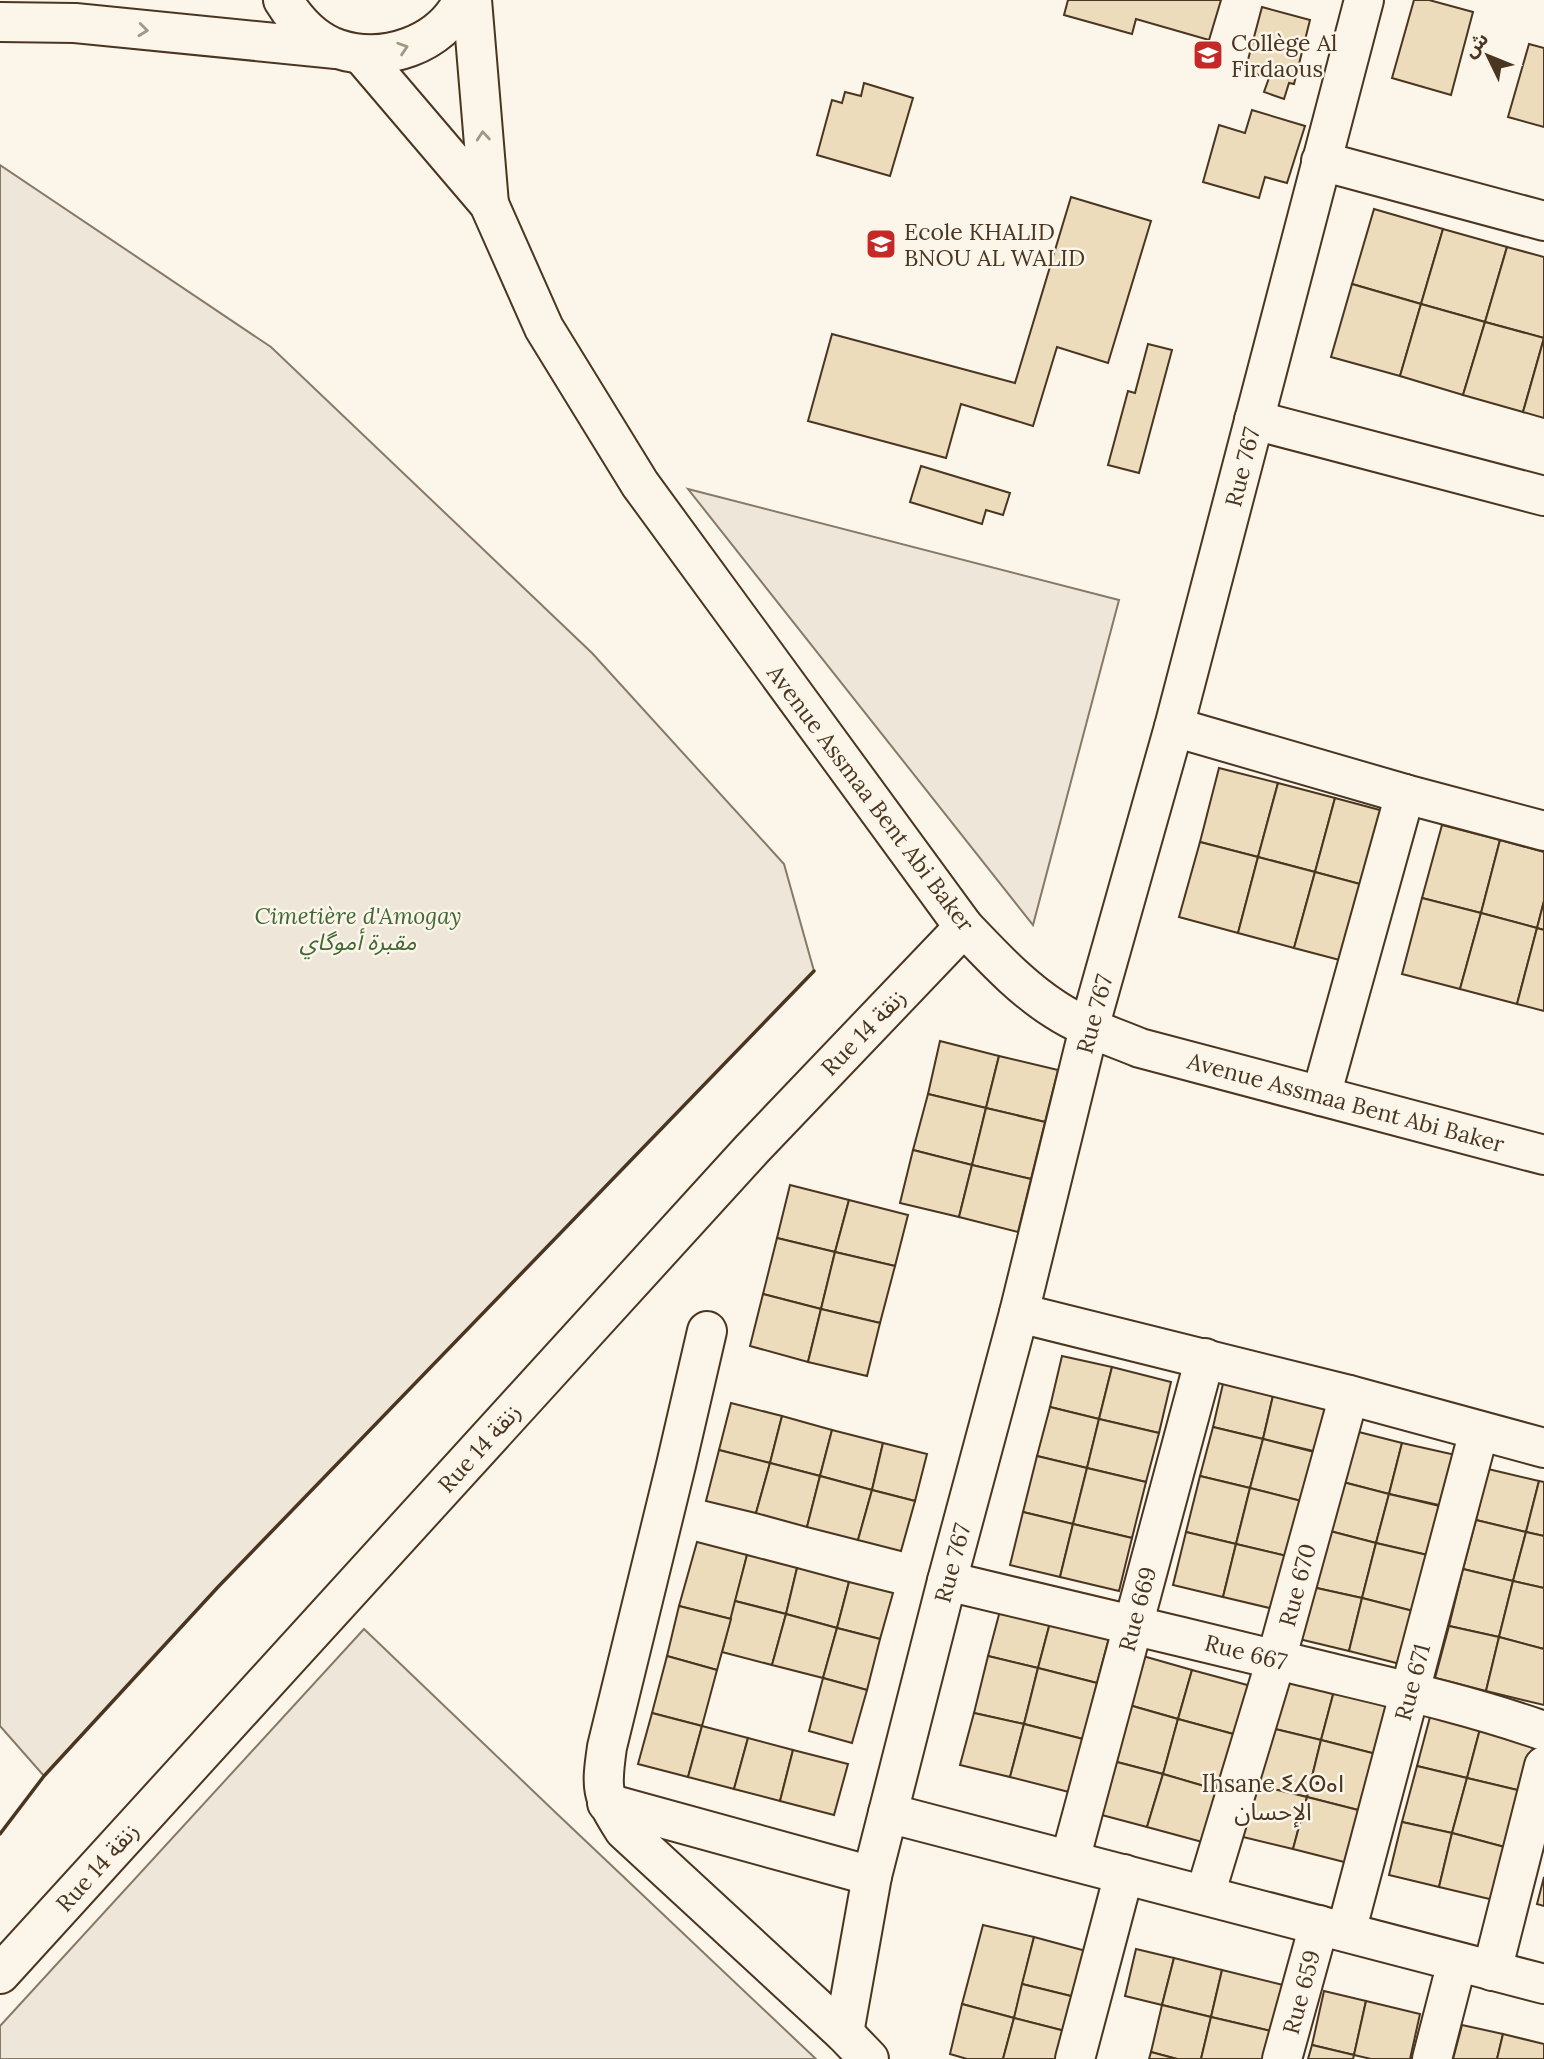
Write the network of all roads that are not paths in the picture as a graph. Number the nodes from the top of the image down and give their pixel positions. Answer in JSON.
{"nodes":[{"id":1,"x":130,"y":0,"type":"edge"},
{"id":2,"x":283,"y":0,"type":"edge"},
{"id":3,"x":463,"y":0,"type":"edge"},
{"id":4,"x":472,"y":0,"type":"edge"},
{"id":5,"x":1364,"y":0,"type":"edge"},
{"id":6,"x":37,"y":11,"type":"edge"},
{"id":7,"x":0,"y":22,"type":"edge"},
{"id":8,"x":75,"y":23,"type":"junction"},
{"id":9,"x":349,"y":51,"type":"junction"},
{"id":10,"x":1321,"y":161,"type":"junction"},
{"id":11,"x":489,"y":204,"type":"junction"},
{"id":12,"x":1544,"y":221,"type":"edge"},
{"id":13,"x":1254,"y":420,"type":"junction"},
{"id":14,"x":1544,"y":496,"type":"edge"},
{"id":15,"x":1174,"y":727,"type":"junction"},
{"id":16,"x":1405,"y":794,"type":"junction"},
{"id":17,"x":1544,"y":831,"type":"edge"},
{"id":18,"x":964,"y":927,"type":"junction"},
{"id":19,"x":1089,"y":1028,"type":"junction"},
{"id":20,"x":1321,"y":1096,"type":"junction"},
{"id":21,"x":1544,"y":1155,"type":"edge"},
{"id":22,"x":1019,"y":1313,"type":"junction"},
{"id":23,"x":707,"y":1331,"type":"dead end"},
{"id":24,"x":1205,"y":1359,"type":"junction"},
{"id":25,"x":1349,"y":1395,"type":"junction"},
{"id":26,"x":1479,"y":1431,"type":"junction"},
{"id":27,"x":1544,"y":1448,"type":"edge"},
{"id":28,"x":947,"y":1581,"type":"junction"},
{"id":29,"x":1133,"y":1624,"type":"junction"},
{"id":30,"x":1276,"y":1660,"type":"junction"},
{"id":31,"x":1409,"y":1692,"type":"junction"},
{"id":32,"x":1544,"y":1731,"type":"edge"},
{"id":33,"x":1544,"y":1766,"type":"edge"},
{"id":34,"x":607,"y":1803,"type":"junction"},
{"id":35,"x":888,"y":1813,"type":"junction"},
{"id":36,"x":1070,"y":1860,"type":"junction"},
{"id":37,"x":1124,"y":1874,"type":"junction"},
{"id":38,"x":873,"y":1876,"type":"junction"},
{"id":39,"x":1205,"y":1895,"type":"junction"},
{"id":40,"x":1332,"y":1929,"type":"junction"},
{"id":41,"x":1474,"y":1966,"type":"junction"},
{"id":42,"x":0,"y":1975,"type":"edge"},
{"id":43,"x":1544,"y":1984,"type":"edge"},
{"id":44,"x":857,"y":2046,"type":"edge"},
{"id":45,"x":1075,"y":2059,"type":"edge"},
{"id":46,"x":1282,"y":2059,"type":"edge"},
{"id":47,"x":1432,"y":2059,"type":"edge"}],
"edges":[{"from":1,"to":8,"type":"street"},
{"from":2,"to":9,"type":"street","name":"Avenue Assmaa Bent Abi Baker"},
{"from":9,"to":3,"type":"street","one_way":true},
{"from":11,"to":4,"type":"street","name":"Avenue Assmaa Bent Abi Baker","one_way":true},
{"from":5,"to":10,"type":"street","name":"Rue 767"},
{"from":6,"to":7,"type":"street"},
{"from":6,"to":8,"type":"street"},
{"from":8,"to":9,"type":"street","one_way":true},
{"from":9,"to":11,"type":"street","name":"Avenue Assmaa Bent Abi Baker"},
{"from":10,"to":12,"type":"street"},
{"from":10,"to":13,"type":"street","name":"Rue 767"},
{"from":11,"to":18,"type":"street","name":"Avenue Assmaa Bent Abi Baker"},
{"from":13,"to":14,"type":"street"},
{"from":13,"to":15,"type":"street","name":"Rue 767"},
{"from":15,"to":16,"type":"street"},
{"from":15,"to":19,"type":"street","name":"Rue 767"},
{"from":16,"to":17,"type":"street"},
{"from":16,"to":20,"type":"street"},
{"from":18,"to":19,"type":"street","name":"Avenue Assmaa Bent Abi Baker"},
{"from":18,"to":42,"type":"street","name":"Rue 14 زنقة"},
{"from":19,"to":20,"type":"street","name":"Avenue Assmaa Bent Abi Baker"},
{"from":19,"to":22,"type":"street","name":"Rue 767"},
{"from":20,"to":21,"type":"street","name":"Avenue Assmaa Bent Abi Baker"},
{"from":22,"to":24,"type":"street"},
{"from":22,"to":28,"type":"street","name":"Rue 767"},
{"from":23,"to":34,"type":"street"},
{"from":24,"to":25,"type":"street"},
{"from":24,"to":29,"type":"street","name":"Rue 669"},
{"from":25,"to":26,"type":"street"},
{"from":25,"to":30,"type":"street","name":"Rue 670"},
{"from":26,"to":27,"type":"street"},
{"from":26,"to":31,"type":"street","name":"Rue 671"},
{"from":28,"to":29,"type":"street","name":"Rue 667"},
{"from":28,"to":35,"type":"street","name":"Rue 767"},
{"from":29,"to":30,"type":"street","name":"Rue 667"},
{"from":29,"to":36,"type":"street","name":"Rue 669"},
{"from":30,"to":31,"type":"street","name":"Rue 667"},
{"from":30,"to":39,"type":"street","name":"Rue 670"},
{"from":31,"to":32,"type":"street","name":"Rue 667"},
{"from":31,"to":40,"type":"street","name":"Rue 671"},
{"from":33,"to":41,"type":"street"},
{"from":34,"to":38,"type":"street"},
{"from":34,"to":44,"type":"street"},
{"from":35,"to":36,"type":"street"},
{"from":35,"to":38,"type":"street","name":"Rue 767"},
{"from":36,"to":37,"type":"street"},
{"from":37,"to":39,"type":"street"},
{"from":37,"to":45,"type":"street"},
{"from":38,"to":44,"type":"street","name":"Rue 767"},
{"from":39,"to":40,"type":"street"},
{"from":40,"to":41,"type":"street"},
{"from":40,"to":46,"type":"street","name":"Rue 659"},
{"from":41,"to":43,"type":"street"},
{"from":41,"to":47,"type":"street"}]}
